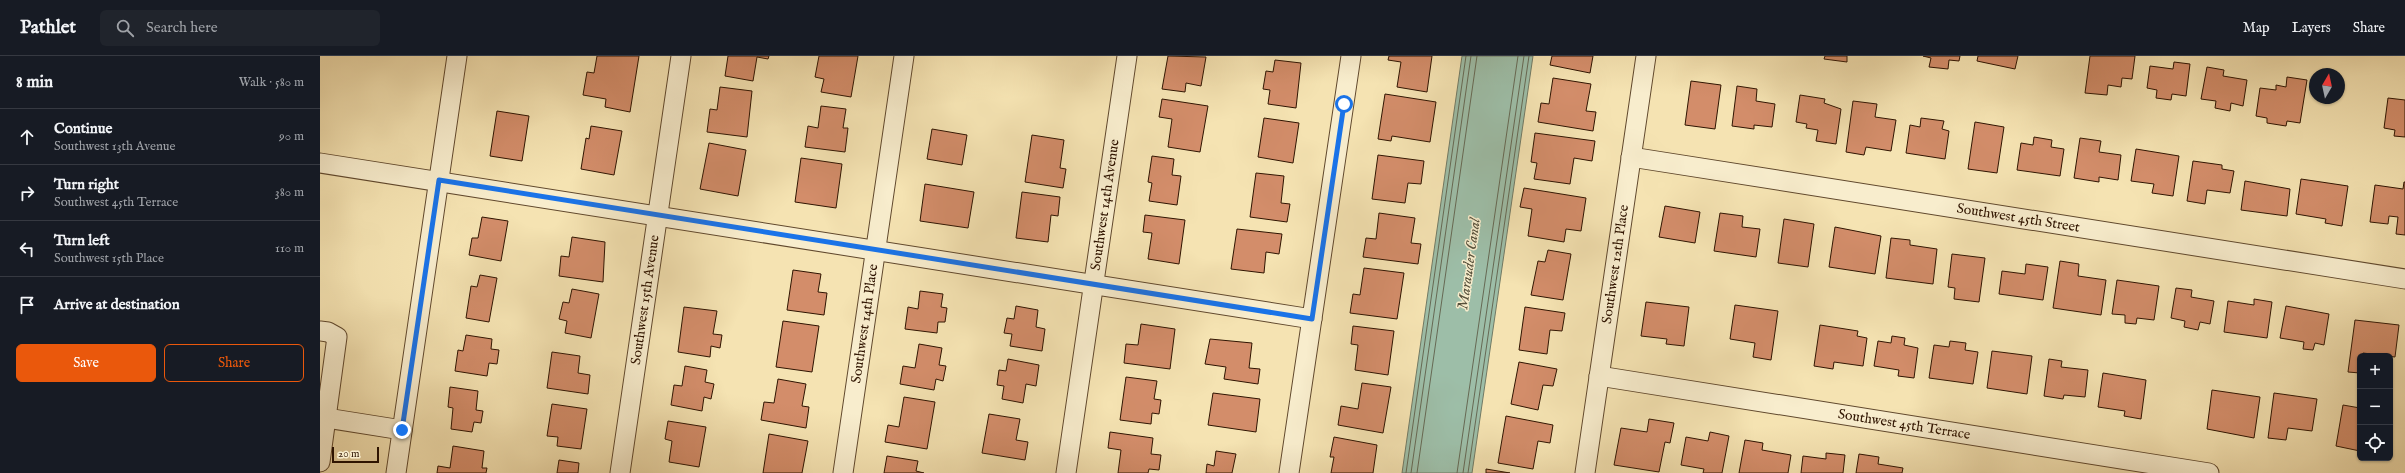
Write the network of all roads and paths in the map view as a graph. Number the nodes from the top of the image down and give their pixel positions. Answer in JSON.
{"nodes":[{"id":1,"x":457,"y":56,"type":"edge"},
{"id":2,"x":681,"y":56,"type":"edge"},
{"id":3,"x":904,"y":56,"type":"edge"},
{"id":4,"x":1127,"y":56,"type":"edge"},
{"id":5,"x":1351,"y":56,"type":"edge"},
{"id":6,"x":1646,"y":56,"type":"edge"},
{"id":7,"x":1631,"y":157,"type":"junction"},
{"id":8,"x":320,"y":163,"type":"edge"},
{"id":9,"x":439,"y":180,"type":"junction"},
{"id":10,"x":658,"y":215,"type":"junction"},
{"id":11,"x":876,"y":249,"type":"junction"},
{"id":12,"x":2405,"y":279,"type":"edge"},
{"id":13,"x":1094,"y":284,"type":"junction"},
{"id":14,"x":1312,"y":319,"type":"junction"},
{"id":15,"x":320,"y":331,"type":"edge"},
{"id":16,"x":1599,"y":376,"type":"junction"},
{"id":17,"x":323,"y":418,"type":"edge"},
{"id":18,"x":402,"y":430,"type":"junction"},
{"id":19,"x":320,"y":462,"type":"edge"},
{"id":20,"x":396,"y":473,"type":"edge"},
{"id":21,"x":620,"y":473,"type":"edge"},
{"id":22,"x":843,"y":473,"type":"edge"},
{"id":23,"x":1066,"y":473,"type":"edge"},
{"id":24,"x":1289,"y":473,"type":"edge"},
{"id":25,"x":1585,"y":473,"type":"edge"},
{"id":26,"x":2210,"y":473,"type":"edge"}],
"edges":[{"from":1,"to":9,"type":"street"},
{"from":2,"to":10,"type":"street","name":"Southwest 15th Avenue"},
{"from":3,"to":11,"type":"street","name":"Southwest 14th Place"},
{"from":4,"to":13,"type":"street","name":"Southwest 14th Avenue"},
{"from":5,"to":14,"type":"street"},
{"from":6,"to":7,"type":"street","name":"Southwest 12th Place"},
{"from":7,"to":12,"type":"street","name":"Southwest 45th Street"},
{"from":7,"to":16,"type":"street","name":"Southwest 12th Place"},
{"from":8,"to":9,"type":"street"},
{"from":9,"to":10,"type":"street"},
{"from":9,"to":18,"type":"street"},
{"from":10,"to":11,"type":"street"},
{"from":10,"to":21,"type":"street","name":"Southwest 15th Avenue"},
{"from":11,"to":13,"type":"street"},
{"from":11,"to":22,"type":"street","name":"Southwest 14th Place"},
{"from":13,"to":14,"type":"street"},
{"from":13,"to":23,"type":"street","name":"Southwest 14th Avenue"},
{"from":14,"to":24,"type":"street"},
{"from":15,"to":17,"type":"street"},
{"from":16,"to":25,"type":"street","name":"Southwest 12th Place"},
{"from":16,"to":26,"type":"street","name":"Southwest 45th Terrace"},
{"from":17,"to":18,"type":"street"},
{"from":17,"to":19,"type":"street"},
{"from":18,"to":20,"type":"street"}]}
